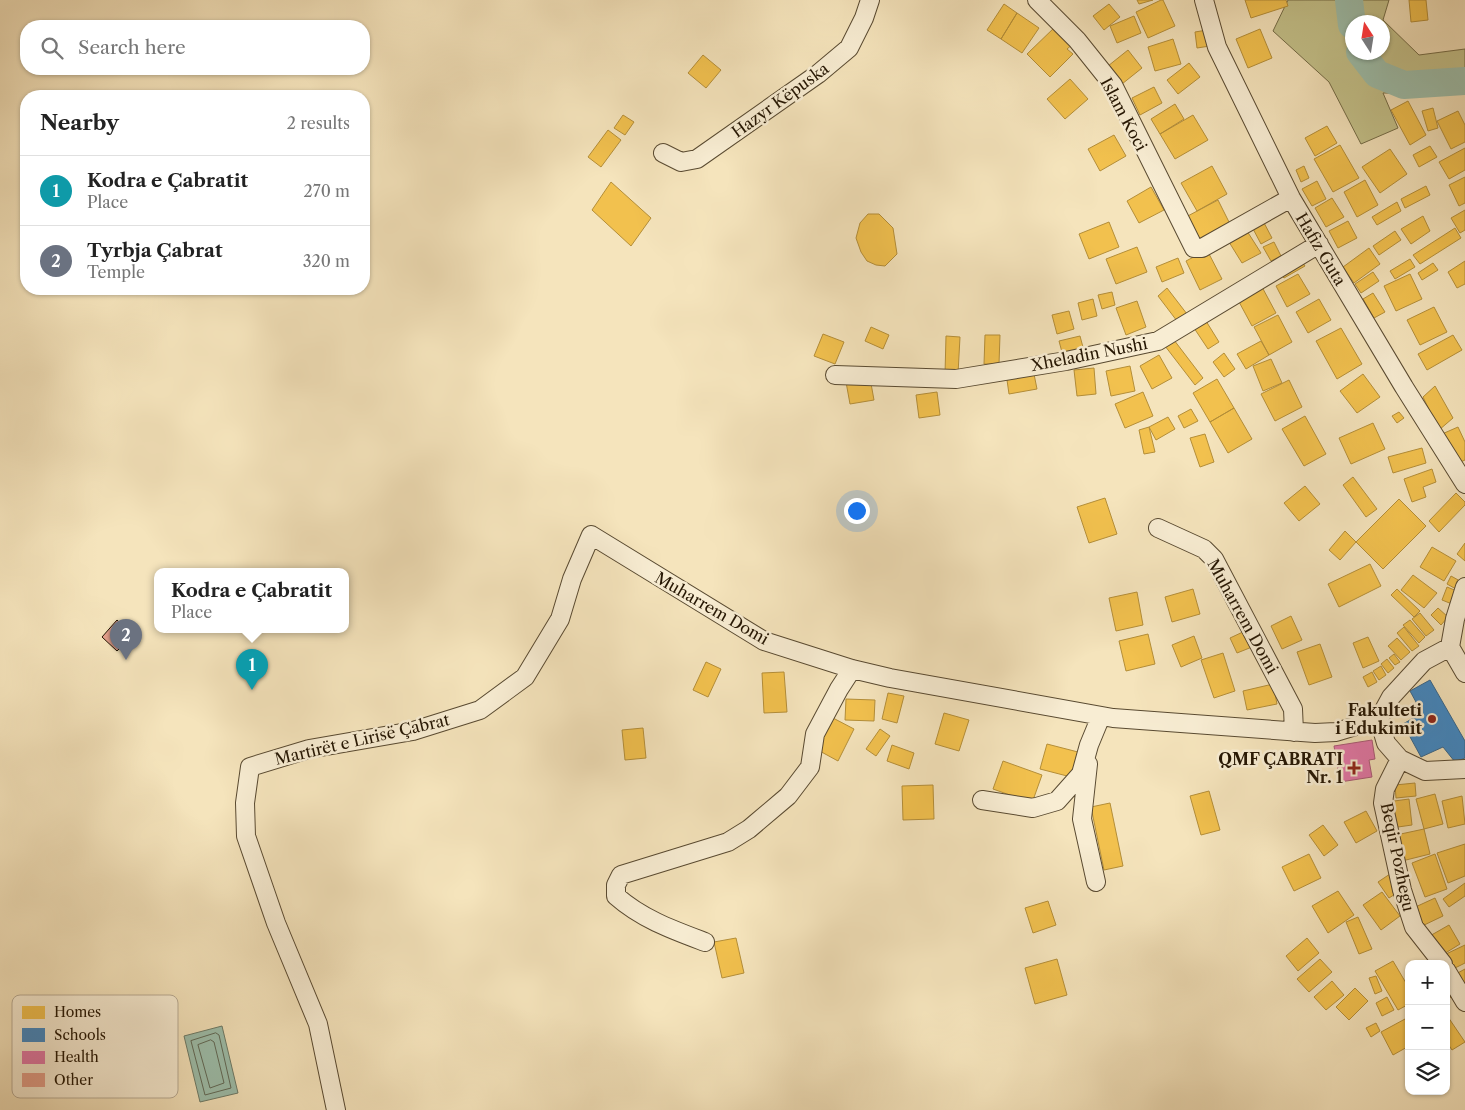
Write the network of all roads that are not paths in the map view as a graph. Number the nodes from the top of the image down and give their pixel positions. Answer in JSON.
{"nodes":[{"id":1,"x":870,"y":0,"type":"edge"},
{"id":2,"x":1037,"y":0,"type":"edge"},
{"id":3,"x":1204,"y":0,"type":"edge"},
{"id":4,"x":663,"y":153,"type":"dead end"},
{"id":5,"x":1291,"y":198,"type":"junction"},
{"id":6,"x":1319,"y":244,"type":"junction"},
{"id":7,"x":834,"y":375,"type":"dead end"},
{"id":8,"x":1465,"y":484,"type":"edge"},
{"id":9,"x":1158,"y":528,"type":"dead end"},
{"id":10,"x":608,"y":544,"type":"joint"},
{"id":11,"x":1465,"y":587,"type":"edge"},
{"id":12,"x":1450,"y":647,"type":"junction"},
{"id":13,"x":852,"y":669,"type":"junction"},
{"id":14,"x":1465,"y":673,"type":"edge"},
{"id":15,"x":1101,"y":716,"type":"junction"},
{"id":16,"x":1379,"y":719,"type":"junction"},
{"id":17,"x":1294,"y":732,"type":"junction"},
{"id":18,"x":1089,"y":744,"type":"junction"},
{"id":19,"x":1400,"y":759,"type":"junction"},
{"id":20,"x":1465,"y":769,"type":"edge"},
{"id":21,"x":982,"y":800,"type":"dead end"},
{"id":22,"x":1096,"y":882,"type":"dead end"},
{"id":23,"x":706,"y":942,"type":"dead end"},
{"id":24,"x":1440,"y":960,"type":"edge"},
{"id":25,"x":1450,"y":977,"type":"edge"},
{"id":26,"x":1464,"y":1000,"type":"edge"},
{"id":27,"x":336,"y":1110,"type":"edge"}],
"edges":[{"from":1,"to":4,"type":"street","name":"Hazyr Këpuska"},
{"from":2,"to":5,"type":"street","name":"Islam Koci"},
{"from":3,"to":5,"type":"street","name":"Hafiz Guta"},
{"from":5,"to":6,"type":"street","name":"Hafiz Guta"},
{"from":6,"to":7,"type":"street","name":"Xheladin Nushi"},
{"from":6,"to":8,"type":"street","name":"Hafiz Guta"},
{"from":9,"to":17,"type":"street","name":"Muharrem Domi"},
{"from":10,"to":13,"type":"street","name":"Muharrem Domi"},
{"from":10,"to":27,"type":"street","name":"Martirët e Lirisë Çabrat"},
{"from":11,"to":12,"type":"street"},
{"from":12,"to":14,"type":"street"},
{"from":12,"to":16,"type":"street"},
{"from":13,"to":15,"type":"street","name":"Muharrem Domi"},
{"from":13,"to":23,"type":"street"},
{"from":15,"to":17,"type":"street","name":"Muharrem Domi"},
{"from":15,"to":18,"type":"street"},
{"from":16,"to":17,"type":"street","name":"Muharrem Domi"},
{"from":16,"to":19,"type":"street"},
{"from":18,"to":21,"type":"street"},
{"from":18,"to":22,"type":"street"},
{"from":19,"to":20,"type":"street"},
{"from":19,"to":24,"type":"street","name":"Beqir Pozhegu"},
{"from":25,"to":26,"type":"street"}]}
